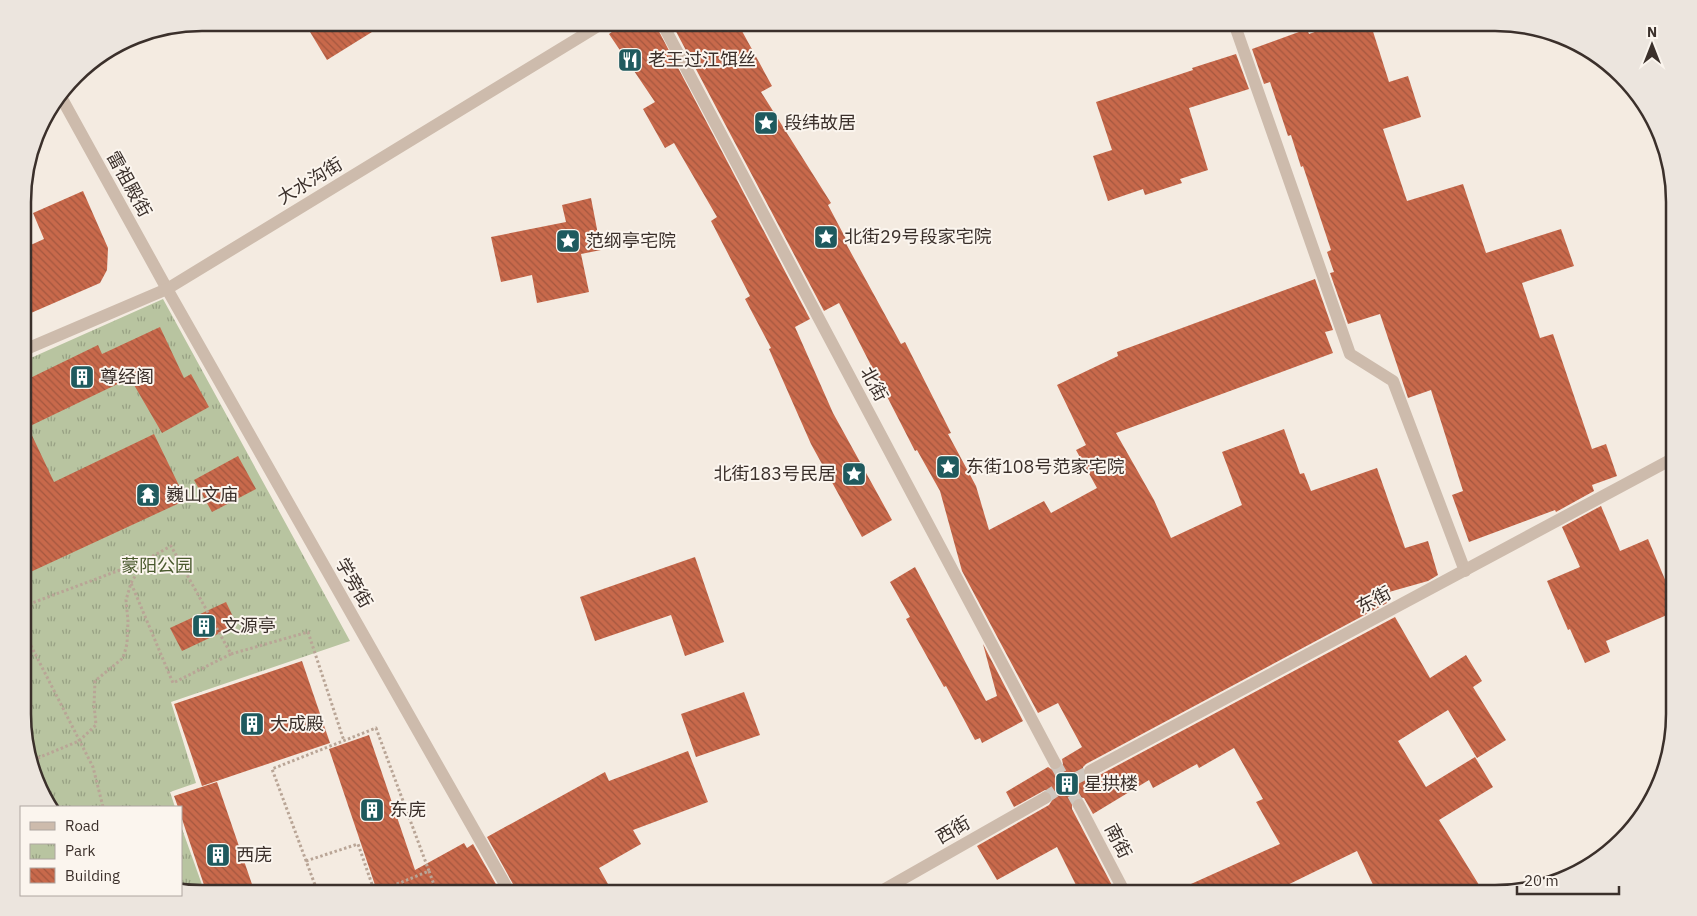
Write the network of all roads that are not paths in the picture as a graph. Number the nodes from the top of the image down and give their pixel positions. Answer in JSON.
{"nodes":[{"id":1,"x":1237,"y":31,"type":"edge"},
{"id":2,"x":587,"y":32,"type":"edge"},
{"id":3,"x":667,"y":32,"type":"edge"},
{"id":4,"x":64,"y":102,"type":"edge"},
{"id":5,"x":167,"y":289,"type":"junction"},
{"id":6,"x":32,"y":347,"type":"edge"},
{"id":7,"x":1666,"y":462,"type":"edge"},
{"id":8,"x":1465,"y":571,"type":"junction"},
{"id":9,"x":1055,"y":763,"type":"tunnel mouth"},
{"id":10,"x":1090,"y":771,"type":"tunnel mouth"},
{"id":11,"x":1045,"y":798,"type":"tunnel mouth"},
{"id":12,"x":1079,"y":805,"type":"tunnel mouth"},
{"id":13,"x":893,"y":884,"type":"edge"},
{"id":14,"x":1120,"y":884,"type":"edge"},
{"id":15,"x":505,"y":885,"type":"edge"}],
"edges":[{"from":1,"to":8,"type":"street"},
{"from":2,"to":5,"type":"street","name":"大水沟街"},
{"from":3,"to":9,"type":"street","name":"北街"},
{"from":4,"to":5,"type":"street","name":"雷祖殿街"},
{"from":5,"to":6,"type":"street","name":"大水沟街"},
{"from":5,"to":15,"type":"street","name":"学旁街"},
{"from":7,"to":8,"type":"street","name":"东街"},
{"from":8,"to":10,"type":"street","name":"东街"},
{"from":11,"to":13,"type":"street","name":"西街"},
{"from":12,"to":14,"type":"street","name":"南街"}]}
